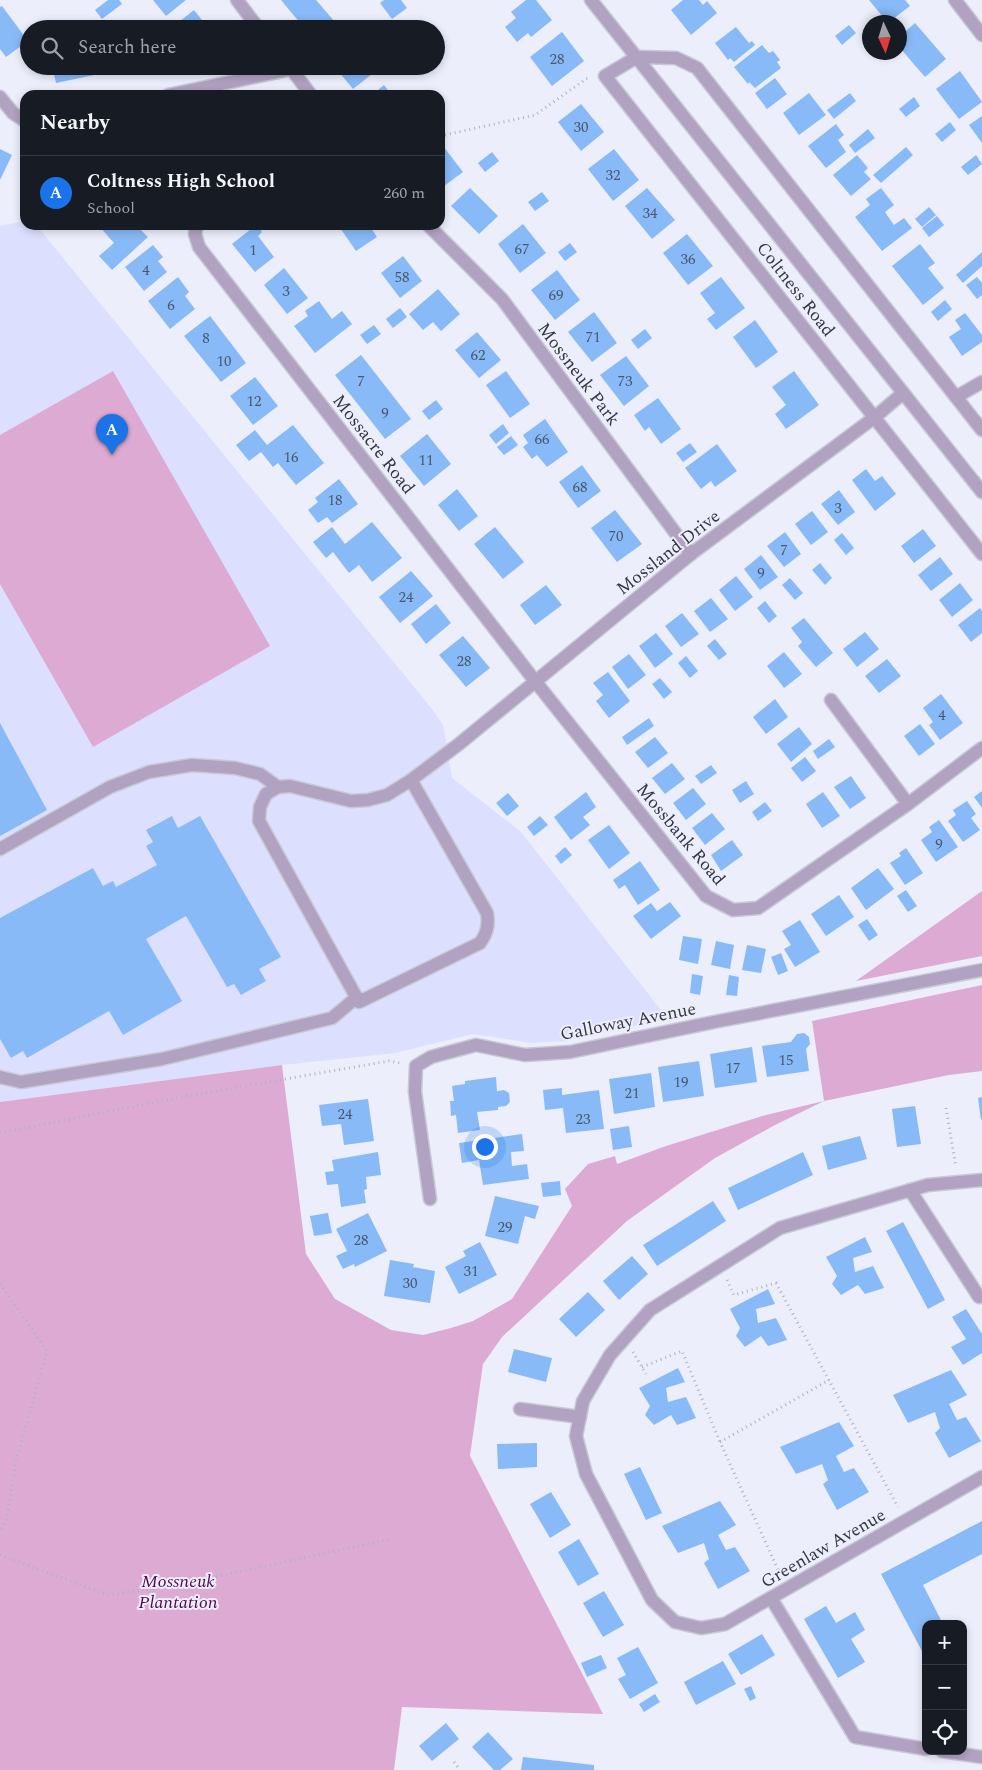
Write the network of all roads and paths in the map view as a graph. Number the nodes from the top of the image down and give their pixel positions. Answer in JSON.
{"nodes":[{"id":1,"x":236,"y":0,"type":"edge"},
{"id":2,"x":591,"y":0,"type":"edge"},
{"id":3,"x":954,"y":0,"type":"edge"},
{"id":4,"x":252,"y":20,"type":"edge"},
{"id":5,"x":982,"y":35,"type":"edge"},
{"id":6,"x":637,"y":57,"type":"junction"},
{"id":7,"x":258,"y":75,"type":"edge"},
{"id":8,"x":295,"y":75,"type":"edge"},
{"id":9,"x":605,"y":76,"type":"junction"},
{"id":10,"x":191,"y":90,"type":"edge"},
{"id":11,"x":307,"y":90,"type":"edge"},
{"id":12,"x":0,"y":97,"type":"edge"},
{"id":13,"x":20,"y":118,"type":"edge"},
{"id":14,"x":445,"y":135,"type":"edge"},
{"id":15,"x":196,"y":230,"type":"edge"},
{"id":16,"x":433,"y":230,"type":"edge"},
{"id":17,"x":982,"y":382,"type":"edge"},
{"id":18,"x":903,"y":393,"type":"junction"},
{"id":19,"x":956,"y":397,"type":"junction"},
{"id":20,"x":875,"y":417,"type":"junction"},
{"id":21,"x":982,"y":430,"type":"edge"},
{"id":22,"x":982,"y":492,"type":"edge"},
{"id":23,"x":691,"y":554,"type":"junction"},
{"id":24,"x":982,"y":554,"type":"edge"},
{"id":25,"x":535,"y":681,"type":"junction"},
{"id":26,"x":831,"y":700,"type":"dead end"},
{"id":27,"x":982,"y":748,"type":"edge"},
{"id":28,"x":411,"y":780,"type":"junction"},
{"id":29,"x":278,"y":787,"type":"junction"},
{"id":30,"x":908,"y":804,"type":"junction"},
{"id":31,"x":0,"y":849,"type":"edge"},
{"id":32,"x":982,"y":970,"type":"edge"},
{"id":33,"x":357,"y":997,"type":"junction"},
{"id":34,"x":416,"y":1066,"type":"junction"},
{"id":35,"x":0,"y":1077,"type":"edge"},
{"id":36,"x":946,"y":1108,"type":"dead end"},
{"id":37,"x":0,"y":1133,"type":"edge"},
{"id":38,"x":982,"y":1180,"type":"edge"},
{"id":39,"x":958,"y":1182,"type":"junction"},
{"id":40,"x":910,"y":1190,"type":"junction"},
{"id":41,"x":430,"y":1199,"type":"dead end"},
{"id":42,"x":721,"y":1265,"type":"junction"},
{"id":43,"x":0,"y":1284,"type":"edge"},
{"id":44,"x":979,"y":1297,"type":"dead end"},
{"id":45,"x":625,"y":1338,"type":"junction"},
{"id":46,"x":642,"y":1367,"type":"junction"},
{"id":47,"x":646,"y":1374,"type":"dead end"},
{"id":48,"x":829,"y":1380,"type":"junction"},
{"id":49,"x":520,"y":1409,"type":"dead end"},
{"id":50,"x":580,"y":1417,"type":"junction"},
{"id":51,"x":720,"y":1442,"type":"junction"},
{"id":52,"x":982,"y":1478,"type":"edge"},
{"id":53,"x":905,"y":1521,"type":"junction"},
{"id":54,"x":0,"y":1530,"type":"edge"},
{"id":55,"x":391,"y":1539,"type":"dead end"},
{"id":56,"x":0,"y":1556,"type":"edge"},
{"id":57,"x":787,"y":1588,"type":"junction"},
{"id":58,"x":771,"y":1598,"type":"junction"},
{"id":59,"x":922,"y":1748,"type":"edge"},
{"id":60,"x":967,"y":1755,"type":"edge"},
{"id":61,"x":982,"y":1757,"type":"edge"},
{"id":62,"x":454,"y":1762,"type":"dead end"},
{"id":63,"x":460,"y":1770,"type":"edge"}],
"edges":[{"from":1,"to":4,"type":"street"},
{"from":2,"to":6,"type":"street","name":"Coltness Road"},
{"from":3,"to":5,"type":"street"},
{"from":6,"to":9,"type":"street"},
{"from":6,"to":18,"type":"street","name":"Coltness Road"},
{"from":6,"to":19,"type":"street"},
{"from":7,"to":10,"type":"street"},
{"from":8,"to":11,"type":"street"},
{"from":9,"to":14,"type":"path"},
{"from":9,"to":20,"type":"street","name":"Coltness Road"},
{"from":12,"to":13,"type":"street"},
{"from":15,"to":25,"type":"street","name":"Mossacre Road"},
{"from":16,"to":23,"type":"street","name":"Mossneuk Park"},
{"from":17,"to":19,"type":"street"},
{"from":18,"to":20,"type":"street","name":"Mossland Drive"},
{"from":18,"to":22,"type":"street","name":"Coltness Road"},
{"from":19,"to":21,"type":"street"},
{"from":20,"to":23,"type":"street","name":"Mossland Drive"},
{"from":20,"to":24,"type":"street","name":"Coltness Road"},
{"from":23,"to":25,"type":"street","name":"Mossland Drive"},
{"from":25,"to":28,"type":"street","name":"Mossland Drive"},
{"from":25,"to":30,"type":"street","name":"Mossbank Road"},
{"from":26,"to":30,"type":"street"},
{"from":27,"to":30,"type":"street","name":"Mossbank Road"},
{"from":28,"to":29,"type":"street","name":"Mossland Drive"},
{"from":28,"to":33,"type":"street"},
{"from":29,"to":31,"type":"street"},
{"from":29,"to":33,"type":"street"},
{"from":32,"to":34,"type":"street","name":"Galloway Avenue"},
{"from":33,"to":35,"type":"street"},
{"from":34,"to":37,"type":"path"},
{"from":34,"to":41,"type":"street"},
{"from":36,"to":39,"type":"path"},
{"from":38,"to":39,"type":"street"},
{"from":39,"to":40,"type":"street"},
{"from":40,"to":42,"type":"street"},
{"from":40,"to":44,"type":"street"},
{"from":42,"to":45,"type":"street"},
{"from":42,"to":48,"type":"path"},
{"from":43,"to":54,"type":"path"},
{"from":45,"to":46,"type":"path"},
{"from":45,"to":50,"type":"street"},
{"from":46,"to":47,"type":"path"},
{"from":46,"to":51,"type":"path"},
{"from":48,"to":51,"type":"path"},
{"from":48,"to":53,"type":"path"},
{"from":49,"to":50,"type":"street"},
{"from":50,"to":58,"type":"street","name":"Greenlaw Avenue"},
{"from":51,"to":57,"type":"path"},
{"from":52,"to":53,"type":"street","name":"Greenlaw Avenue"},
{"from":53,"to":57,"type":"street","name":"Greenlaw Avenue"},
{"from":55,"to":56,"type":"path"},
{"from":57,"to":58,"type":"street","name":"Greenlaw Avenue"},
{"from":58,"to":59,"type":"street"},
{"from":60,"to":61,"type":"street"},
{"from":62,"to":63,"type":"path"}]}
